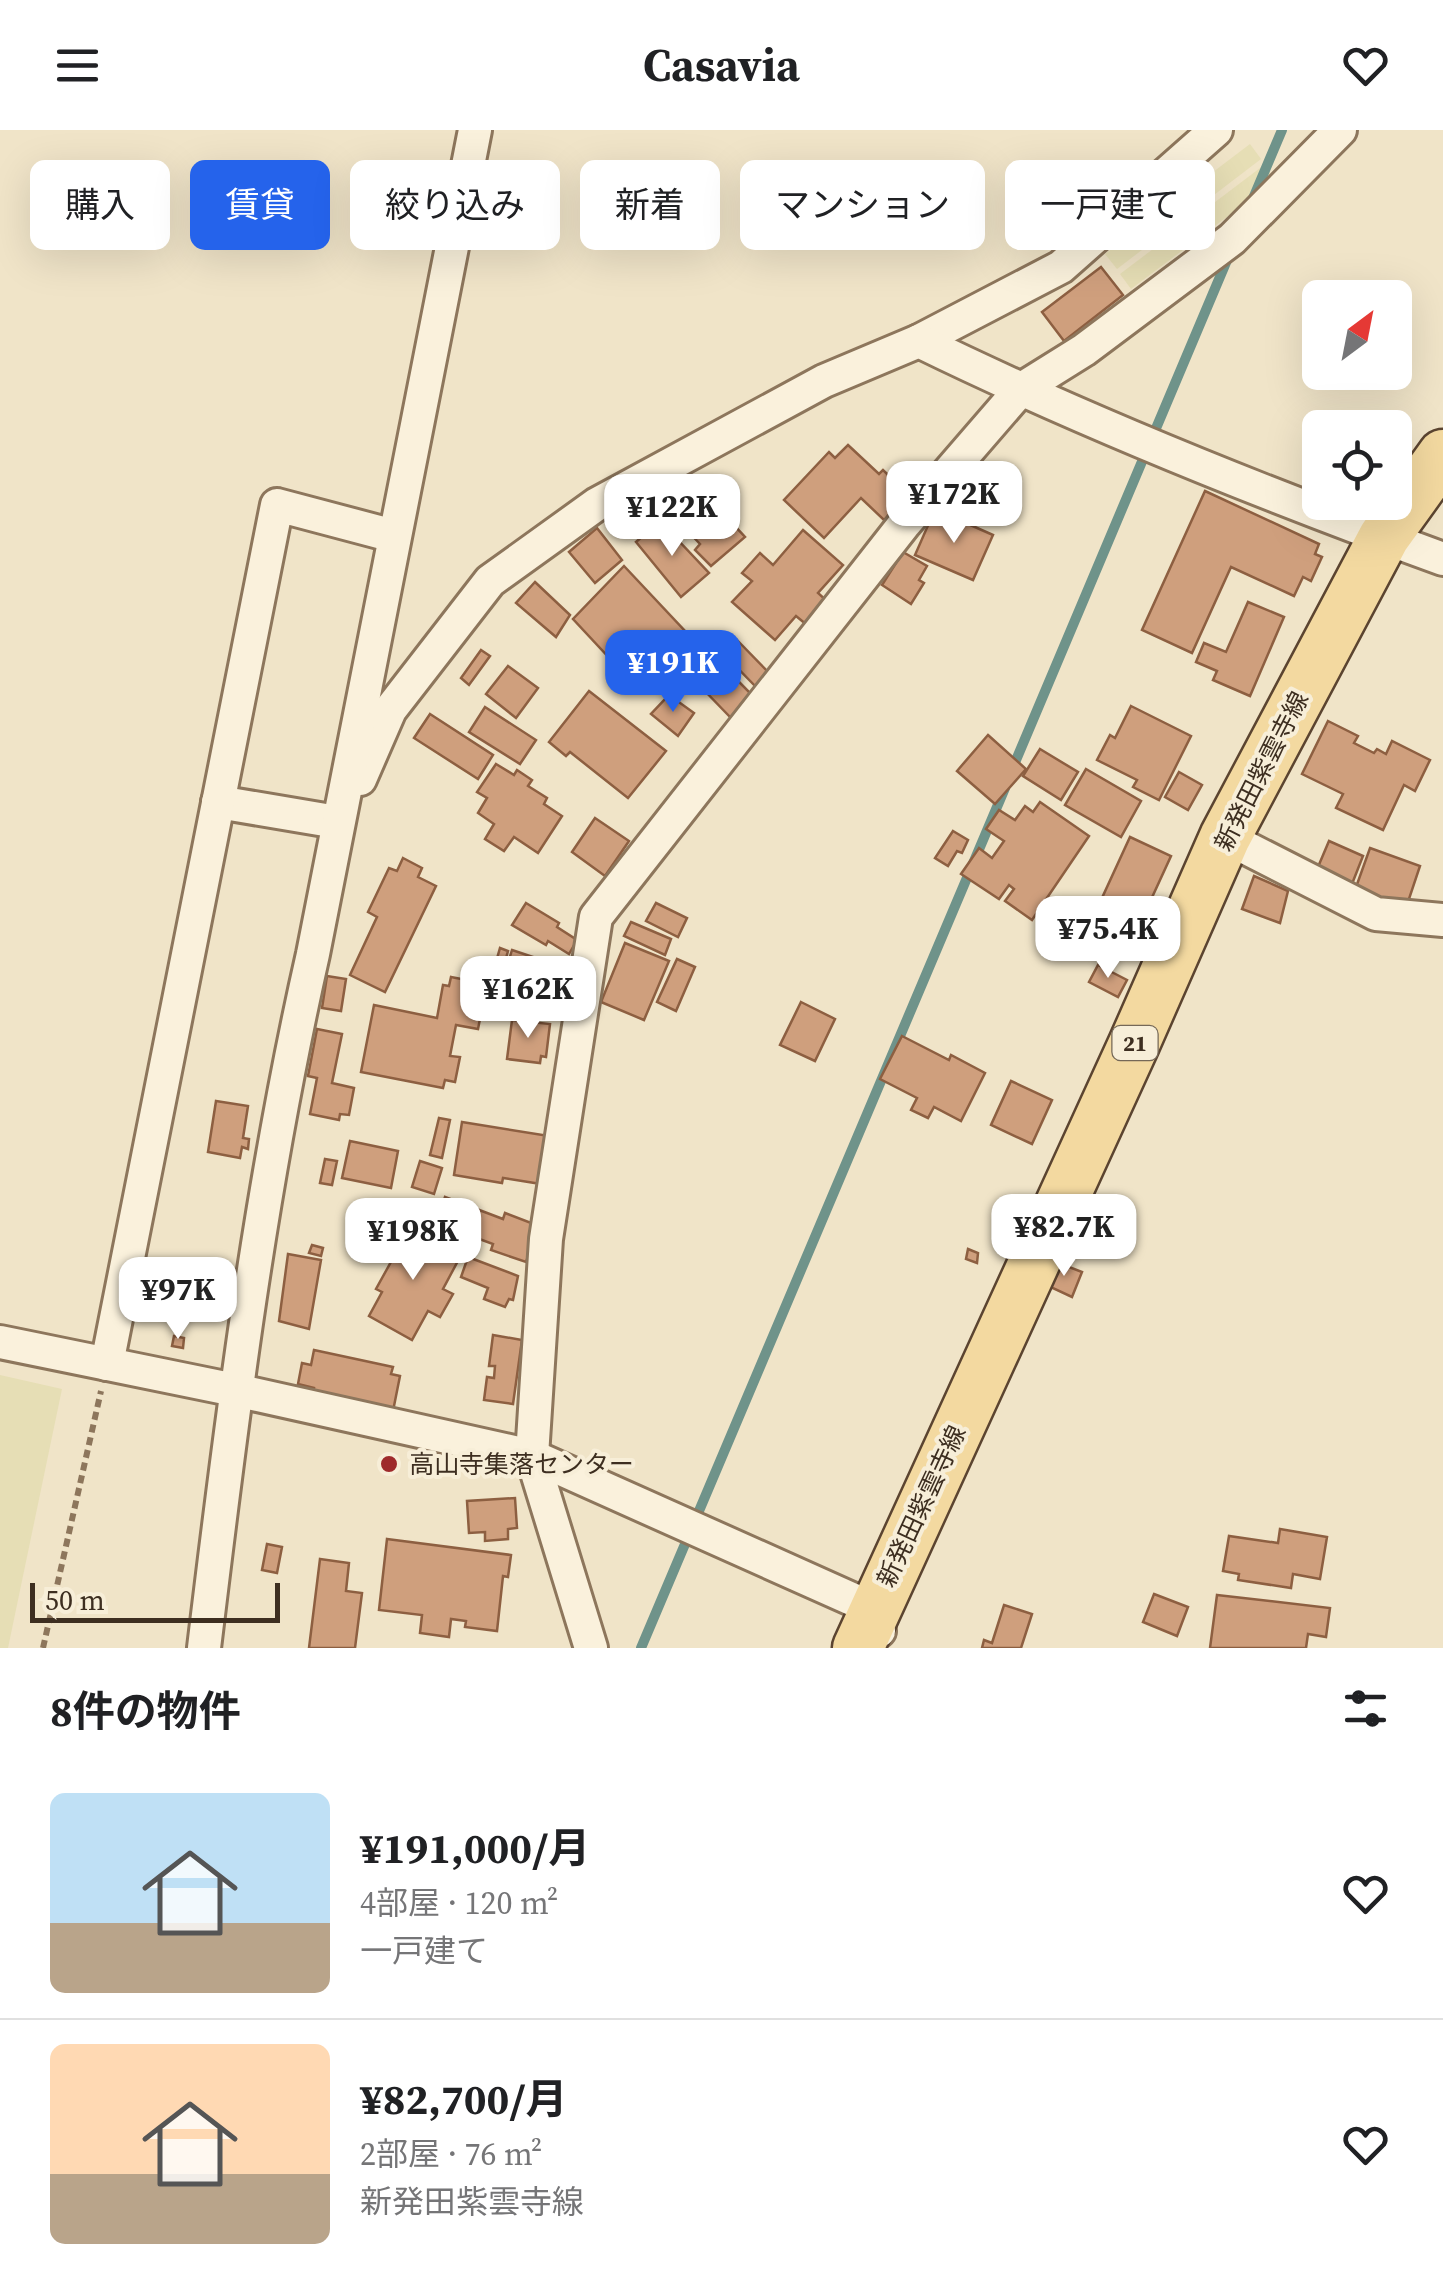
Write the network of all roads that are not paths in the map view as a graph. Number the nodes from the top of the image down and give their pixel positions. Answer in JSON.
{"nodes":[{"id":1,"x":475,"y":130,"type":"edge"},
{"id":2,"x":1216,"y":130,"type":"edge"},
{"id":3,"x":1340,"y":130,"type":"edge"},
{"id":4,"x":919,"y":341,"type":"junction"},
{"id":5,"x":1020,"y":390,"type":"junction"},
{"id":6,"x":1443,"y":455,"type":"edge"},
{"id":7,"x":394,"y":536,"type":"junction"},
{"id":8,"x":1384,"y":537,"type":"junction"},
{"id":9,"x":1443,"y":559,"type":"edge"},
{"id":10,"x":218,"y":802,"type":"junction"},
{"id":11,"x":336,"y":830,"type":"junction"},
{"id":12,"x":1224,"y":837,"type":"junction"},
{"id":13,"x":1443,"y":920,"type":"edge"},
{"id":14,"x":0,"y":1342,"type":"edge"},
{"id":15,"x":107,"y":1364,"type":"junction"},
{"id":16,"x":235,"y":1390,"type":"junction"},
{"id":17,"x":532,"y":1456,"type":"junction"},
{"id":18,"x":872,"y":1635,"type":"edge"},
{"id":19,"x":204,"y":1648,"type":"edge"},
{"id":20,"x":591,"y":1648,"type":"edge"}],
"edges":[{"from":1,"to":7,"type":"street"},
{"from":2,"to":4,"type":"street"},
{"from":3,"to":5,"type":"street"},
{"from":4,"to":5,"type":"street"},
{"from":4,"to":11,"type":"street"},
{"from":5,"to":8,"type":"street"},
{"from":5,"to":17,"type":"street"},
{"from":6,"to":8,"type":"main road","name":"新発田紫雲寺線","number":"21"},
{"from":7,"to":10,"type":"street"},
{"from":7,"to":11,"type":"street"},
{"from":8,"to":9,"type":"street"},
{"from":8,"to":12,"type":"main road","name":"新発田紫雲寺線","number":"21"},
{"from":10,"to":11,"type":"street"},
{"from":10,"to":15,"type":"street"},
{"from":11,"to":16,"type":"street"},
{"from":12,"to":13,"type":"street"},
{"from":12,"to":18,"type":"main road","name":"新発田紫雲寺線","number":"21"},
{"from":14,"to":15,"type":"street"},
{"from":15,"to":16,"type":"street"},
{"from":16,"to":17,"type":"street"},
{"from":16,"to":19,"type":"street"},
{"from":17,"to":18,"type":"street"},
{"from":17,"to":20,"type":"street"}]}
